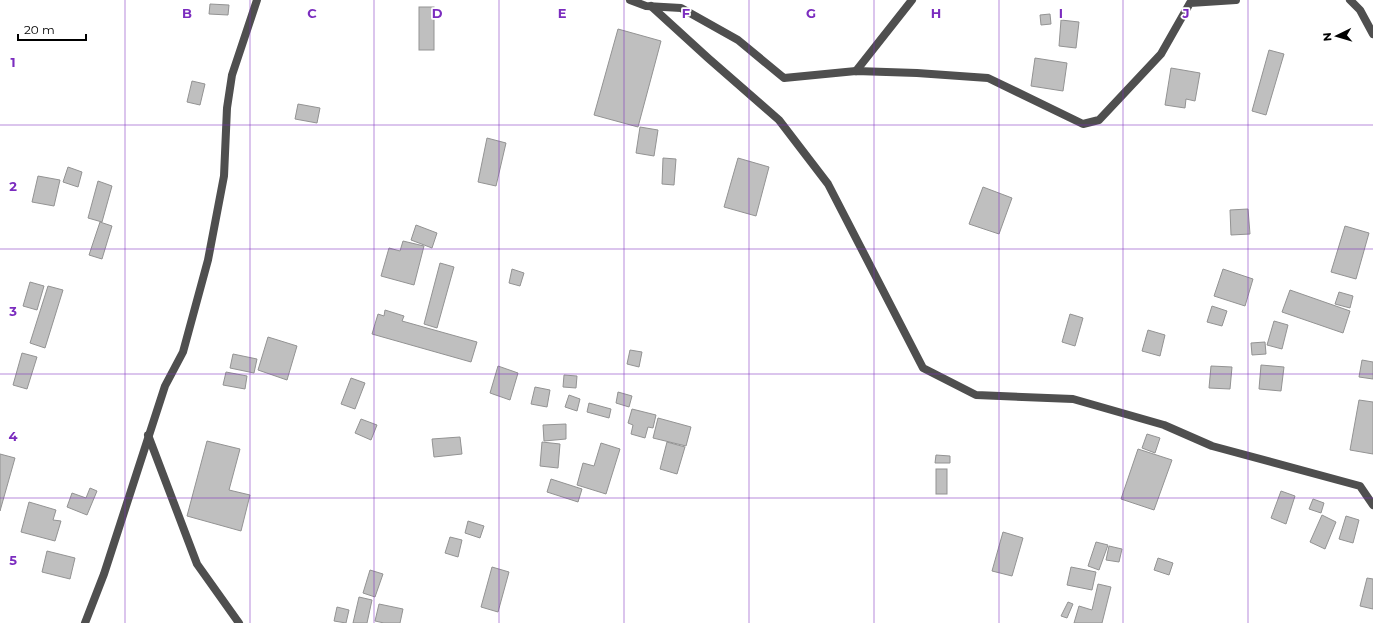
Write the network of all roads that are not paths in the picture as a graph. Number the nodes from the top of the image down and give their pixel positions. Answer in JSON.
{"nodes":[{"id":1,"x":257,"y":0,"type":"edge"},
{"id":2,"x":630,"y":0,"type":"edge"},
{"id":3,"x":912,"y":0,"type":"edge"},
{"id":4,"x":1236,"y":0,"type":"edge"},
{"id":5,"x":1350,"y":0,"type":"edge"},
{"id":6,"x":651,"y":6,"type":"junction"},
{"id":7,"x":1373,"y":34,"type":"edge"},
{"id":8,"x":856,"y":71,"type":"junction"},
{"id":9,"x":148,"y":435,"type":"junction"},
{"id":10,"x":1373,"y":505,"type":"edge"},
{"id":11,"x":85,"y":623,"type":"edge"},
{"id":12,"x":239,"y":623,"type":"edge"}],
"edges":[{"from":1,"to":9,"type":"street"},
{"from":2,"to":6,"type":"street"},
{"from":3,"to":8,"type":"street"},
{"from":4,"to":8,"type":"street"},
{"from":5,"to":7,"type":"street"},
{"from":6,"to":8,"type":"street"},
{"from":6,"to":10,"type":"street"},
{"from":9,"to":11,"type":"street"},
{"from":9,"to":12,"type":"street"}]}
